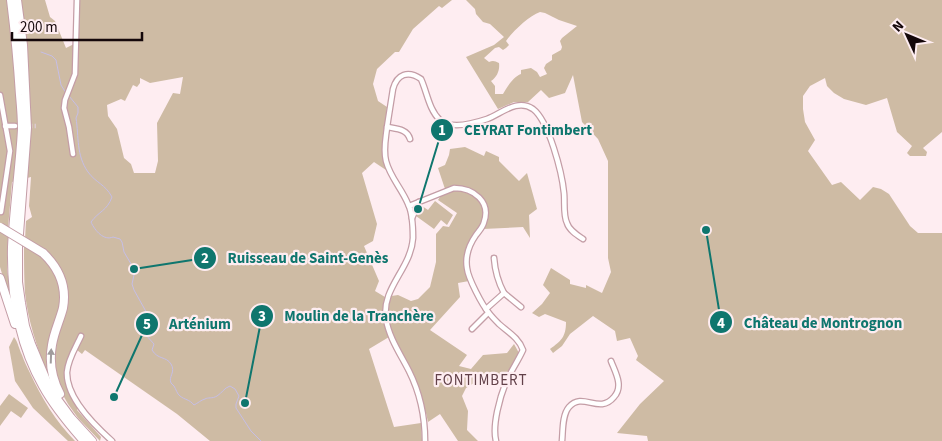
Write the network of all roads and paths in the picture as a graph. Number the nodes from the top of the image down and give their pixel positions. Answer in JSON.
{"nodes":[{"id":1,"x":11,"y":0,"type":"edge"},
{"id":2,"x":17,"y":0,"type":"edge"},
{"id":3,"x":77,"y":0,"type":"edge"},
{"id":4,"x":0,"y":95,"type":"edge"},
{"id":5,"x":6,"y":126,"type":"junction"},
{"id":6,"x":15,"y":126,"type":"tunnel mouth"},
{"id":7,"x":387,"y":127,"type":"junction"},
{"id":8,"x":410,"y":139,"type":"dead end"},
{"id":9,"x":72,"y":154,"type":"dead end"},
{"id":10,"x":418,"y":202,"type":"junction"},
{"id":11,"x":409,"y":206,"type":"junction"},
{"id":12,"x":1,"y":212,"type":"dead end"},
{"id":13,"x":412,"y":218,"type":"junction"},
{"id":14,"x":0,"y":227,"type":"edge"},
{"id":15,"x":583,"y":239,"type":"dead end"},
{"id":16,"x":494,"y":258,"type":"dead end"},
{"id":17,"x":0,"y":278,"type":"edge"},
{"id":18,"x":504,"y":293,"type":"junction"},
{"id":19,"x":521,"y":308,"type":"dead end"},
{"id":20,"x":487,"y":311,"type":"junction"},
{"id":21,"x":472,"y":329,"type":"dead end"},
{"id":22,"x":81,"y":336,"type":"dead end"},
{"id":23,"x":611,"y":361,"type":"dead end"},
{"id":24,"x":32,"y":362,"type":"junction"},
{"id":25,"x":84,"y":441,"type":"edge"},
{"id":26,"x":92,"y":441,"type":"edge"},
{"id":27,"x":112,"y":441,"type":"edge"},
{"id":28,"x":425,"y":441,"type":"edge"},
{"id":29,"x":496,"y":441,"type":"edge"},
{"id":30,"x":562,"y":441,"type":"edge"}],
"edges":[{"from":1,"to":24,"type":"highway"},
{"from":2,"to":26,"type":"highway"},
{"from":3,"to":9,"type":"street"},
{"from":4,"to":5,"type":"street"},
{"from":5,"to":6,"type":"street"},
{"from":5,"to":12,"type":"street"},
{"from":7,"to":8,"type":"street"},
{"from":7,"to":11,"type":"street"},
{"from":7,"to":15,"type":"street"},
{"from":10,"to":11,"type":"street"},
{"from":10,"to":13,"type":"street"},
{"from":10,"to":20,"type":"street"},
{"from":11,"to":13,"type":"street"},
{"from":13,"to":28,"type":"street"},
{"from":26,"to":14,"type":"highway","one_way":true,"bridge":true},
{"from":16,"to":18,"type":"street"},
{"from":17,"to":24,"type":"highway"},
{"from":18,"to":19,"type":"street"},
{"from":18,"to":20,"type":"street"},
{"from":20,"to":21,"type":"street"},
{"from":20,"to":29,"type":"street"},
{"from":22,"to":27,"type":"street"},
{"from":23,"to":30,"type":"street"},
{"from":24,"to":25,"type":"highway"}]}
